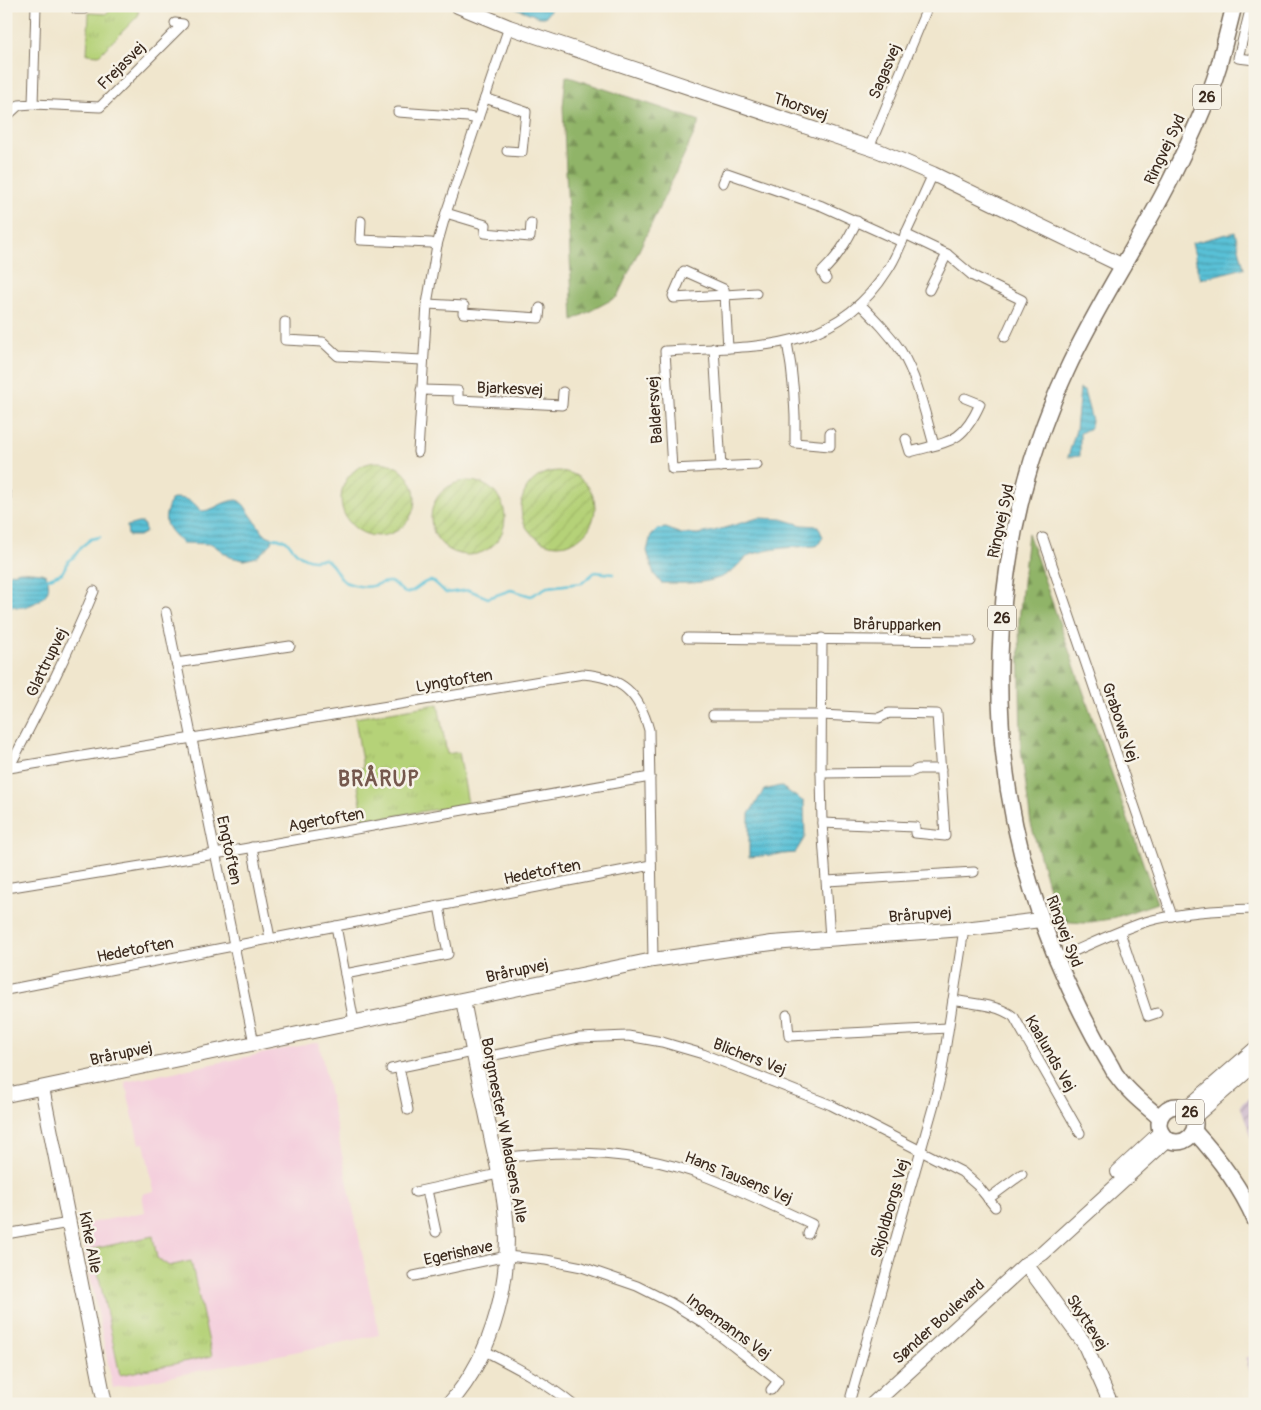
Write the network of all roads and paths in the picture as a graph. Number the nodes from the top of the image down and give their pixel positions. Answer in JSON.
{"nodes":[{"id":1,"x":36,"y":6,"type":"edge"},
{"id":2,"x":458,"y":6,"type":"edge"},
{"id":3,"x":928,"y":6,"type":"edge"},
{"id":4,"x":1234,"y":6,"type":"edge"},
{"id":5,"x":1250,"y":6,"type":"edge"},
{"id":6,"x":175,"y":23,"type":"dead end"},
{"id":7,"x":509,"y":27,"type":"junction"},
{"id":8,"x":1255,"y":60,"type":"edge"},
{"id":9,"x":485,"y":98,"type":"junction"},
{"id":10,"x":33,"y":104,"type":"junction"},
{"id":11,"x":398,"y":112,"type":"dead end"},
{"id":12,"x":6,"y":117,"type":"edge"},
{"id":13,"x":478,"y":119,"type":"junction"},
{"id":14,"x":869,"y":148,"type":"junction"},
{"id":15,"x":507,"y":151,"type":"dead end"},
{"id":16,"x":933,"y":174,"type":"junction"},
{"id":17,"x":723,"y":184,"type":"dead end"},
{"id":18,"x":446,"y":213,"type":"junction"},
{"id":19,"x":857,"y":221,"type":"junction"},
{"id":20,"x":361,"y":222,"type":"dead end"},
{"id":21,"x":531,"y":223,"type":"dead end"},
{"id":22,"x":904,"y":238,"type":"junction"},
{"id":23,"x":437,"y":245,"type":"junction"},
{"id":24,"x":947,"y":254,"type":"junction"},
{"id":25,"x":1123,"y":266,"type":"junction"},
{"id":26,"x":826,"y":279,"type":"dead end"},
{"id":27,"x":929,"y":290,"type":"dead end"},
{"id":28,"x":756,"y":293,"type":"dead end"},
{"id":29,"x":725,"y":295,"type":"junction"},
{"id":30,"x":427,"y":304,"type":"junction"},
{"id":31,"x":860,"y":304,"type":"junction"},
{"id":32,"x":540,"y":308,"type":"dead end"},
{"id":33,"x":285,"y":322,"type":"dead end"},
{"id":34,"x":1005,"y":337,"type":"dead end"},
{"id":35,"x":787,"y":342,"type":"junction"},
{"id":36,"x":714,"y":348,"type":"junction"},
{"id":37,"x":728,"y":348,"type":"junction"},
{"id":38,"x":423,"y":360,"type":"junction"},
{"id":39,"x":422,"y":390,"type":"junction"},
{"id":40,"x":563,"y":392,"type":"dead end"},
{"id":41,"x":965,"y":398,"type":"dead end"},
{"id":42,"x":830,"y":432,"type":"dead end"},
{"id":43,"x":906,"y":439,"type":"dead end"},
{"id":44,"x":934,"y":445,"type":"junction"},
{"id":45,"x":418,"y":452,"type":"dead end"},
{"id":46,"x":757,"y":465,"type":"dead end"},
{"id":47,"x":721,"y":467,"type":"junction"},
{"id":48,"x":6,"y":494,"type":"edge"},
{"id":49,"x":6,"y":504,"type":"edge"},
{"id":50,"x":1043,"y":538,"type":"dead end"},
{"id":51,"x":94,"y":591,"type":"dead end"},
{"id":52,"x":166,"y":612,"type":"dead end"},
{"id":53,"x":687,"y":638,"type":"dead end"},
{"id":54,"x":822,"y":638,"type":"junction"},
{"id":55,"x":971,"y":641,"type":"dead end"},
{"id":56,"x":290,"y":646,"type":"dead end"},
{"id":57,"x":176,"y":663,"type":"junction"},
{"id":58,"x":713,"y":715,"type":"dead end"},
{"id":59,"x":821,"y":715,"type":"junction"},
{"id":60,"x":191,"y":738,"type":"junction"},
{"id":61,"x":8,"y":769,"type":"edge"},
{"id":62,"x":941,"y":769,"type":"junction"},
{"id":63,"x":821,"y":773,"type":"junction"},
{"id":64,"x":650,"y":777,"type":"junction"},
{"id":65,"x":822,"y":823,"type":"junction"},
{"id":66,"x":252,"y":847,"type":"junction"},
{"id":67,"x":215,"y":854,"type":"junction"},
{"id":68,"x":651,"y":865,"type":"junction"},
{"id":69,"x":974,"y":872,"type":"dead end"},
{"id":70,"x":827,"y":881,"type":"junction"},
{"id":71,"x":6,"y":888,"type":"edge"},
{"id":72,"x":439,"y":906,"type":"junction"},
{"id":73,"x":1255,"y":909,"type":"edge"},
{"id":74,"x":1172,"y":916,"type":"junction"},
{"id":75,"x":1041,"y":920,"type":"junction"},
{"id":76,"x":336,"y":926,"type":"junction"},
{"id":77,"x":964,"y":929,"type":"junction"},
{"id":78,"x":1120,"y":932,"type":"junction"},
{"id":79,"x":270,"y":938,"type":"junction"},
{"id":80,"x":830,"y":938,"type":"junction"},
{"id":81,"x":234,"y":944,"type":"junction"},
{"id":82,"x":1056,"y":959,"type":"junction"},
{"id":83,"x":653,"y":960,"type":"junction"},
{"id":84,"x":345,"y":974,"type":"junction"},
{"id":85,"x":6,"y":990,"type":"edge"},
{"id":86,"x":463,"y":1000,"type":"junction"},
{"id":87,"x":952,"y":1000,"type":"junction"},
{"id":88,"x":1157,"y":1013,"type":"dead end"},
{"id":89,"x":787,"y":1016,"type":"dead end"},
{"id":90,"x":354,"y":1022,"type":"junction"},
{"id":91,"x":948,"y":1028,"type":"junction"},
{"id":92,"x":254,"y":1043,"type":"junction"},
{"id":93,"x":1255,"y":1049,"type":"edge"},
{"id":94,"x":474,"y":1056,"type":"junction"},
{"id":95,"x":1255,"y":1064,"type":"edge"},
{"id":96,"x":42,"y":1088,"type":"junction"},
{"id":97,"x":6,"y":1095,"type":"edge"},
{"id":98,"x":408,"y":1110,"type":"dead end"},
{"id":99,"x":1163,"y":1125,"type":"junction"},
{"id":100,"x":1190,"y":1125,"type":"junction"},
{"id":101,"x":1080,"y":1133,"type":"dead end"},
{"id":102,"x":921,"y":1152,"type":"junction"},
{"id":103,"x":495,"y":1159,"type":"junction"},
{"id":104,"x":498,"y":1174,"type":"junction"},
{"id":105,"x":1022,"y":1174,"type":"dead end"},
{"id":106,"x":427,"y":1190,"type":"junction"},
{"id":107,"x":415,"y":1192,"type":"dead end"},
{"id":108,"x":988,"y":1199,"type":"junction"},
{"id":109,"x":995,"y":1207,"type":"dead end"},
{"id":110,"x":1255,"y":1220,"type":"edge"},
{"id":111,"x":69,"y":1223,"type":"junction"},
{"id":112,"x":436,"y":1232,"type":"dead end"},
{"id":113,"x":6,"y":1234,"type":"edge"},
{"id":114,"x":808,"y":1234,"type":"dead end"},
{"id":115,"x":507,"y":1256,"type":"junction"},
{"id":116,"x":1026,"y":1264,"type":"junction"},
{"id":117,"x":414,"y":1276,"type":"dead end"},
{"id":118,"x":484,"y":1350,"type":"junction"},
{"id":119,"x":771,"y":1390,"type":"dead end"},
{"id":120,"x":851,"y":1396,"type":"dead end"},
{"id":121,"x":105,"y":1404,"type":"edge"},
{"id":122,"x":449,"y":1404,"type":"edge"},
{"id":123,"x":572,"y":1404,"type":"edge"},
{"id":124,"x":873,"y":1404,"type":"edge"},
{"id":125,"x":1111,"y":1404,"type":"edge"}],
"edges":[{"from":1,"to":10,"type":"street"},
{"from":2,"to":7,"type":"street","name":"Thorsvej"},
{"from":3,"to":14,"type":"street","name":"Sagasvej"},
{"from":4,"to":25,"type":"main road","name":"Ringvej Syd","number":"26"},
{"from":5,"to":8,"type":"street"},
{"from":6,"to":10,"type":"street","name":"Frejasvej"},
{"from":7,"to":9,"type":"street"},
{"from":7,"to":14,"type":"street","name":"Thorsvej"},
{"from":9,"to":13,"type":"street"},
{"from":9,"to":15,"type":"street"},
{"from":10,"to":12,"type":"street","name":"Frejasvej"},
{"from":11,"to":13,"type":"street"},
{"from":13,"to":18,"type":"street"},
{"from":14,"to":16,"type":"street","name":"Thorsvej"},
{"from":16,"to":22,"type":"street","name":"Baldersvej"},
{"from":16,"to":25,"type":"street","name":"Thorsvej"},
{"from":17,"to":19,"type":"street"},
{"from":18,"to":21,"type":"street"},
{"from":18,"to":23,"type":"street"},
{"from":19,"to":22,"type":"street"},
{"from":19,"to":26,"type":"street"},
{"from":20,"to":23,"type":"street"},
{"from":22,"to":24,"type":"street"},
{"from":22,"to":31,"type":"street","name":"Baldersvej"},
{"from":23,"to":30,"type":"street"},
{"from":24,"to":27,"type":"street"},
{"from":24,"to":34,"type":"street"},
{"from":25,"to":75,"type":"main road","name":"Ringvej Syd","number":"26"},
{"from":28,"to":29,"type":"street"},
{"from":29,"to":29,"type":"street"},
{"from":29,"to":37,"type":"street"},
{"from":30,"to":32,"type":"street"},
{"from":30,"to":38,"type":"street"},
{"from":31,"to":35,"type":"street","name":"Baldersvej"},
{"from":31,"to":44,"type":"street"},
{"from":33,"to":38,"type":"street"},
{"from":35,"to":37,"type":"street","name":"Baldersvej"},
{"from":35,"to":42,"type":"street"},
{"from":36,"to":37,"type":"street","name":"Baldersvej"},
{"from":36,"to":47,"type":"street"},
{"from":36,"to":47,"type":"street","name":"Baldersvej"},
{"from":38,"to":39,"type":"street"},
{"from":39,"to":40,"type":"street","name":"Bjarkesvej"},
{"from":39,"to":45,"type":"street"},
{"from":41,"to":44,"type":"street"},
{"from":43,"to":44,"type":"street"},
{"from":46,"to":47,"type":"street","name":"Baldersvej"},
{"from":48,"to":49,"type":"street"},
{"from":50,"to":74,"type":"street","name":"Grabows Vej"},
{"from":51,"to":61,"type":"street","name":"Glattrupvej"},
{"from":52,"to":57,"type":"street","name":"Engtoften"},
{"from":53,"to":54,"type":"street","name":"Brårupparken"},
{"from":54,"to":55,"type":"street","name":"Brårupparken"},
{"from":54,"to":59,"type":"street"},
{"from":56,"to":57,"type":"street"},
{"from":57,"to":60,"type":"street","name":"Engtoften"},
{"from":58,"to":59,"type":"street"},
{"from":59,"to":62,"type":"street"},
{"from":59,"to":63,"type":"street"},
{"from":60,"to":61,"type":"street","name":"Lyngtoften"},
{"from":60,"to":64,"type":"street","name":"Lyngtoften"},
{"from":60,"to":67,"type":"street","name":"Engtoften"},
{"from":62,"to":63,"type":"street"},
{"from":62,"to":65,"type":"street"},
{"from":63,"to":65,"type":"street"},
{"from":64,"to":66,"type":"street","name":"Agertoften"},
{"from":64,"to":68,"type":"street","name":"Lyngtoften"},
{"from":65,"to":70,"type":"street"},
{"from":66,"to":67,"type":"street","name":"Agertoften"},
{"from":66,"to":79,"type":"street"},
{"from":67,"to":71,"type":"street","name":"Agertoften"},
{"from":67,"to":81,"type":"street","name":"Engtoften"},
{"from":68,"to":72,"type":"street","name":"Hedetoften"},
{"from":68,"to":83,"type":"street","name":"Lyngtoften"},
{"from":69,"to":70,"type":"street"},
{"from":70,"to":80,"type":"street"},
{"from":72,"to":76,"type":"street","name":"Hedetoften"},
{"from":72,"to":84,"type":"street"},
{"from":73,"to":74,"type":"street"},
{"from":74,"to":78,"type":"street"},
{"from":75,"to":77,"type":"street","name":"Brårupvej"},
{"from":75,"to":82,"type":"main road","name":"Ringvej Syd","number":"26"},
{"from":76,"to":79,"type":"street","name":"Hedetoften"},
{"from":76,"to":84,"type":"street"},
{"from":77,"to":80,"type":"street","name":"Brårupvej"},
{"from":77,"to":87,"type":"street","name":"Skjoldborgs Vej"},
{"from":78,"to":82,"type":"street"},
{"from":78,"to":88,"type":"street"},
{"from":79,"to":81,"type":"street","name":"Hedetoften"},
{"from":80,"to":83,"type":"street","name":"Brårupvej"},
{"from":81,"to":85,"type":"street","name":"Hedetoften"},
{"from":81,"to":92,"type":"street","name":"Engtoften"},
{"from":82,"to":99,"type":"main road","name":"Ringvej Syd","number":"26"},
{"from":83,"to":86,"type":"street","name":"Brårupvej"},
{"from":84,"to":90,"type":"street"},
{"from":86,"to":90,"type":"street","name":"Brårupvej"},
{"from":86,"to":94,"type":"street","name":"Borgmester W Madsens Alle"},
{"from":87,"to":91,"type":"street","name":"Skjoldborgs Vej"},
{"from":87,"to":101,"type":"street","name":"Kaalunds Vej"},
{"from":89,"to":91,"type":"street"},
{"from":90,"to":92,"type":"street","name":"Brårupvej"},
{"from":91,"to":102,"type":"street","name":"Skjoldborgs Vej"},
{"from":92,"to":96,"type":"street","name":"Brårupvej"},
{"from":93,"to":100,"type":"street"},
{"from":94,"to":98,"type":"street"},
{"from":94,"to":102,"type":"street","name":"Blichers Vej"},
{"from":94,"to":103,"type":"street","name":"Borgmester W Madsens Alle"},
{"from":95,"to":100,"type":"street"},
{"from":96,"to":97,"type":"street","name":"Brårupvej"},
{"from":96,"to":111,"type":"street","name":"Kirke Alle"},
{"from":99,"to":100,"type":"main road","number":"26"},
{"from":99,"to":100,"type":"main road","number":"26"},
{"from":99,"to":116,"type":"street","name":"Sønder Boulevard"},
{"from":100,"to":110,"type":"main road","number":"26"},
{"from":102,"to":108,"type":"street","name":"Blichers Vej"},
{"from":102,"to":120,"type":"street","name":"Skjoldborgs Vej"},
{"from":103,"to":104,"type":"street","name":"Borgmester W Madsens Alle"},
{"from":103,"to":114,"type":"street","name":"Hans Tausens Vej"},
{"from":104,"to":106,"type":"street"},
{"from":104,"to":115,"type":"street","name":"Borgmester W Madsens Alle"},
{"from":105,"to":108,"type":"street"},
{"from":106,"to":107,"type":"street"},
{"from":106,"to":112,"type":"street","name":"Egerishave"},
{"from":108,"to":109,"type":"street","name":"Blichers Vej"},
{"from":111,"to":113,"type":"street"},
{"from":111,"to":121,"type":"street","name":"Kirke Alle"},
{"from":115,"to":117,"type":"street","name":"Egerishave"},
{"from":115,"to":118,"type":"street","name":"Borgmester W Madsens Alle"},
{"from":115,"to":119,"type":"street","name":"Ingemanns Vej"},
{"from":116,"to":124,"type":"street","name":"Sønder Boulevard"},
{"from":116,"to":125,"type":"street","name":"Skyttevej"},
{"from":118,"to":122,"type":"street","name":"Borgmester W Madsens Alle"},
{"from":118,"to":123,"type":"street"}]}
